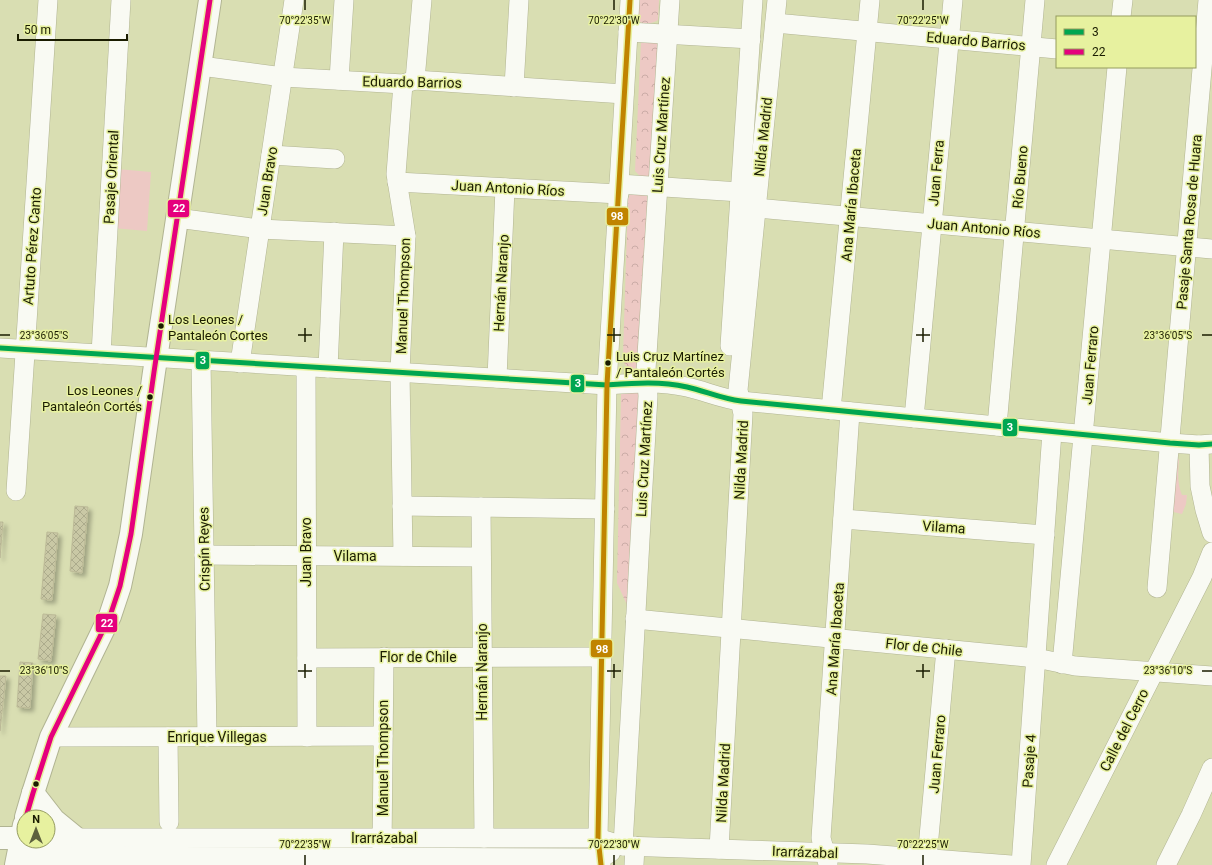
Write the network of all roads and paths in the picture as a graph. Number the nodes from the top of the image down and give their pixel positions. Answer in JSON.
{"nodes":[{"id":1,"x":48,"y":0,"type":"edge"},
{"id":2,"x":121,"y":0,"type":"edge"},
{"id":3,"x":210,"y":0,"type":"edge"},
{"id":4,"x":294,"y":0,"type":"edge"},
{"id":5,"x":344,"y":0,"type":"edge"},
{"id":6,"x":422,"y":0,"type":"edge"},
{"id":7,"x":519,"y":0,"type":"edge"},
{"id":8,"x":630,"y":0,"type":"edge"},
{"id":9,"x":670,"y":0,"type":"edge"},
{"id":10,"x":753,"y":0,"type":"edge"},
{"id":11,"x":777,"y":0,"type":"edge"},
{"id":12,"x":870,"y":0,"type":"edge"},
{"id":13,"x":953,"y":0,"type":"edge"},
{"id":14,"x":1035,"y":0,"type":"edge"},
{"id":15,"x":1123,"y":0,"type":"edge"},
{"id":16,"x":1208,"y":0,"type":"edge"},
{"id":17,"x":1121,"y":16,"type":"edge"},
{"id":18,"x":775,"y":22,"type":"junction"},
{"id":19,"x":867,"y":31,"type":"junction"},
{"id":20,"x":628,"y":32,"type":"junction"},
{"id":21,"x":668,"y":34,"type":"junction"},
{"id":22,"x":751,"y":39,"type":"junction"},
{"id":23,"x":949,"y":39,"type":"junction"},
{"id":24,"x":1031,"y":46,"type":"junction"},
{"id":25,"x":1056,"y":49,"type":"edge"},
{"id":26,"x":1207,"y":62,"type":"edge"},
{"id":27,"x":201,"y":66,"type":"junction"},
{"id":28,"x":1117,"y":68,"type":"edge"},
{"id":29,"x":283,"y":77,"type":"junction"},
{"id":30,"x":339,"y":80,"type":"junction"},
{"id":31,"x":409,"y":82,"type":"junction"},
{"id":32,"x":514,"y":87,"type":"junction"},
{"id":33,"x":624,"y":94,"type":"junction"},
{"id":34,"x":271,"y":155,"type":"junction"},
{"id":35,"x":335,"y":159,"type":"dead end"},
{"id":36,"x":398,"y":182,"type":"junction"},
{"id":37,"x":657,"y":186,"type":"junction"},
{"id":38,"x":506,"y":188,"type":"junction"},
{"id":39,"x":619,"y":189,"type":"junction"},
{"id":40,"x":740,"y":192,"type":"junction"},
{"id":41,"x":756,"y":208,"type":"junction"},
{"id":42,"x":850,"y":216,"type":"junction"},
{"id":43,"x":177,"y":218,"type":"junction"},
{"id":44,"x":932,"y":224,"type":"junction"},
{"id":45,"x":260,"y":229,"type":"junction"},
{"id":46,"x":1015,"y":231,"type":"junction"},
{"id":47,"x":334,"y":232,"type":"junction"},
{"id":48,"x":406,"y":236,"type":"junction"},
{"id":49,"x":1101,"y":239,"type":"junction"},
{"id":50,"x":1187,"y":246,"type":"junction"},
{"id":51,"x":1212,"y":248,"type":"edge"},
{"id":52,"x":0,"y":348,"type":"edge"},
{"id":53,"x":25,"y":350,"type":"junction"},
{"id":54,"x":101,"y":354,"type":"junction"},
{"id":55,"x":156,"y":357,"type":"junction"},
{"id":56,"x":201,"y":360,"type":"junction"},
{"id":57,"x":240,"y":363,"type":"junction"},
{"id":58,"x":306,"y":367,"type":"junction"},
{"id":59,"x":328,"y":368,"type":"junction"},
{"id":60,"x":400,"y":372,"type":"junction"},
{"id":61,"x":497,"y":378,"type":"junction"},
{"id":62,"x":647,"y":382,"type":"junction"},
{"id":63,"x":608,"y":385,"type":"junction"},
{"id":64,"x":734,"y":400,"type":"junction"},
{"id":65,"x":831,"y":410,"type":"junction"},
{"id":66,"x":850,"y":412,"type":"junction"},
{"id":67,"x":914,"y":418,"type":"junction"},
{"id":68,"x":997,"y":426,"type":"junction"},
{"id":69,"x":1052,"y":432,"type":"junction"},
{"id":70,"x":1084,"y":435,"type":"junction"},
{"id":71,"x":1170,"y":443,"type":"junction"},
{"id":72,"x":1205,"y":445,"type":"edge"},
{"id":73,"x":16,"y":491,"type":"dead end"},
{"id":74,"x":402,"y":506,"type":"junction"},
{"id":75,"x":481,"y":507,"type":"junction"},
{"id":76,"x":605,"y":509,"type":"junction"},
{"id":77,"x":843,"y":519,"type":"junction"},
{"id":78,"x":1212,"y":534,"type":"edge"},
{"id":79,"x":1045,"y":535,"type":"junction"},
{"id":80,"x":204,"y":555,"type":"junction"},
{"id":81,"x":1212,"y":555,"type":"edge"},
{"id":82,"x":306,"y":556,"type":"junction"},
{"id":83,"x":403,"y":556,"type":"junction"},
{"id":84,"x":481,"y":557,"type":"junction"},
{"id":85,"x":1157,"y":588,"type":"dead end"},
{"id":86,"x":635,"y":619,"type":"junction"},
{"id":87,"x":731,"y":628,"type":"junction"},
{"id":88,"x":835,"y":638,"type":"junction"},
{"id":89,"x":946,"y":649,"type":"junction"},
{"id":90,"x":482,"y":657,"type":"junction"},
{"id":91,"x":602,"y":657,"type":"junction"},
{"id":92,"x":307,"y":658,"type":"junction"},
{"id":93,"x":384,"y":658,"type":"junction"},
{"id":94,"x":1036,"y":658,"type":"junction"},
{"id":95,"x":1062,"y":664,"type":"junction"},
{"id":96,"x":1154,"y":672,"type":"junction"},
{"id":97,"x":1212,"y":676,"type":"edge"},
{"id":98,"x":307,"y":736,"type":"junction"},
{"id":99,"x":384,"y":736,"type":"junction"},
{"id":100,"x":168,"y":737,"type":"junction"},
{"id":101,"x":207,"y":737,"type":"junction"},
{"id":102,"x":51,"y":738,"type":"junction"},
{"id":103,"x":1212,"y":768,"type":"edge"},
{"id":104,"x":33,"y":793,"type":"junction"},
{"id":105,"x":27,"y":809,"type":"edge"},
{"id":106,"x":169,"y":822,"type":"dead end"},
{"id":107,"x":56,"y":838,"type":"edge"},
{"id":108,"x":76,"y":838,"type":"junction"},
{"id":109,"x":270,"y":838,"type":"junction"},
{"id":110,"x":383,"y":838,"type":"junction"},
{"id":111,"x":484,"y":838,"type":"junction"},
{"id":112,"x":598,"y":838,"type":"junction"},
{"id":113,"x":629,"y":846,"type":"junction"},
{"id":114,"x":56,"y":847,"type":"edge"},
{"id":115,"x":719,"y":849,"type":"junction"},
{"id":116,"x":738,"y":857,"type":"edge"},
{"id":117,"x":382,"y":858,"type":"junction"},
{"id":118,"x":827,"y":859,"type":"edge"},
{"id":119,"x":866,"y":859,"type":"edge"},
{"id":120,"x":168,"y":861,"type":"edge"},
{"id":121,"x":270,"y":861,"type":"edge"},
{"id":122,"x":486,"y":861,"type":"edge"},
{"id":123,"x":939,"y":861,"type":"edge"},
{"id":124,"x":601,"y":862,"type":"edge"},
{"id":125,"x":634,"y":865,"type":"edge"},
{"id":126,"x":1011,"y":865,"type":"edge"},
{"id":127,"x":1021,"y":865,"type":"edge"},
{"id":128,"x":1056,"y":865,"type":"edge"},
{"id":129,"x":1166,"y":865,"type":"edge"}],
"edges":[{"from":1,"to":53,"type":"street","name":"Artuto Pérez Canto"},
{"from":2,"to":54,"type":"street","name":"Pasaje Oriental"},
{"from":3,"to":27,"type":"main road"},
{"from":4,"to":29,"type":"street","name":"Juan Bravo"},
{"from":5,"to":30,"type":"street"},
{"from":6,"to":31,"type":"street","name":"Manuel Thompson"},
{"from":7,"to":32,"type":"street"},
{"from":8,"to":20,"type":"street"},
{"from":9,"to":21,"type":"street","name":"Luis Cruz Martínez"},
{"from":10,"to":22,"type":"street","name":"Nilda Madrid"},
{"from":11,"to":18,"type":"street","name":"Nilda Madrid"},
{"from":12,"to":19,"type":"street","name":"Ana María Ibaceta"},
{"from":13,"to":23,"type":"street","name":"Juan Ferra"},
{"from":14,"to":24,"type":"street","name":"Río Bueno"},
{"from":15,"to":17,"type":"street"},
{"from":16,"to":26,"type":"street","name":"Pasaje Santa Rosa de Huara"},
{"from":18,"to":19,"type":"street","name":"Eduardo Barrios"},
{"from":18,"to":41,"type":"street","name":"Nilda Madrid"},
{"from":19,"to":23,"type":"street","name":"Eduardo Barrios"},
{"from":19,"to":42,"type":"street","name":"Ana María Ibaceta"},
{"from":20,"to":21,"type":"street"},
{"from":20,"to":33,"type":"street"},
{"from":21,"to":22,"type":"street"},
{"from":21,"to":37,"type":"street","name":"Luis Cruz Martínez"},
{"from":22,"to":40,"type":"street","name":"Nilda Madrid"},
{"from":23,"to":24,"type":"street","name":"Eduardo Barrios"},
{"from":23,"to":44,"type":"street","name":"Juan Ferra"},
{"from":24,"to":25,"type":"street","name":"Eduardo Barrios"},
{"from":24,"to":46,"type":"street","name":"Río Bueno"},
{"from":26,"to":50,"type":"street","name":"Pasaje Santa Rosa de Huara"},
{"from":27,"to":29,"type":"street","name":"Eduardo Barrios"},
{"from":27,"to":43,"type":"main road"},
{"from":28,"to":49,"type":"street","name":"Juan Ferraro"},
{"from":29,"to":30,"type":"street","name":"Eduardo Barrios"},
{"from":29,"to":34,"type":"street","name":"Juan Bravo"},
{"from":30,"to":31,"type":"street","name":"Eduardo Barrios"},
{"from":31,"to":32,"type":"street","name":"Eduardo Barrios"},
{"from":31,"to":36,"type":"street","name":"Manuel Thompson"},
{"from":32,"to":33,"type":"street","name":"Eduardo Barrios"},
{"from":33,"to":39,"type":"street"},
{"from":34,"to":35,"type":"street"},
{"from":34,"to":45,"type":"street","name":"Juan Bravo"},
{"from":36,"to":38,"type":"street","name":"Juan Antonio Ríos"},
{"from":36,"to":48,"type":"street","name":"Manuel Thompson"},
{"from":37,"to":39,"type":"street","name":"Juan Antonio Ríos"},
{"from":37,"to":40,"type":"street","name":"Juan Antonio Ríos"},
{"from":37,"to":62,"type":"street","name":"Luis Cruz Martínez"},
{"from":38,"to":39,"type":"street","name":"Juan Antonio Ríos"},
{"from":38,"to":61,"type":"street","name":"Hernán Naranjo"},
{"from":39,"to":63,"type":"street"},
{"from":40,"to":64,"type":"street","name":"Nilda Madrid"},
{"from":41,"to":42,"type":"street","name":"Juan Antonio Ríos"},
{"from":41,"to":64,"type":"street","name":"Nilda Madrid"},
{"from":42,"to":44,"type":"street","name":"Juan Antonio Ríos"},
{"from":42,"to":65,"type":"street","name":"Ana María Ibaceta"},
{"from":43,"to":45,"type":"street"},
{"from":43,"to":55,"type":"main road"},
{"from":44,"to":46,"type":"street","name":"Juan Antonio Ríos"},
{"from":44,"to":67,"type":"street","name":"Juan Ferra"},
{"from":45,"to":47,"type":"street"},
{"from":45,"to":57,"type":"street","name":"Juan Bravo"},
{"from":46,"to":49,"type":"street","name":"Juan Antonio Ríos"},
{"from":46,"to":68,"type":"street","name":"Río Bueno"},
{"from":47,"to":48,"type":"street"},
{"from":47,"to":59,"type":"street"},
{"from":48,"to":60,"type":"street","name":"Manuel Thompson"},
{"from":49,"to":50,"type":"street","name":"Juan Antonio Ríos"},
{"from":49,"to":70,"type":"street","name":"Juan Ferraro"},
{"from":50,"to":51,"type":"street","name":"Juan Antonio Ríos"},
{"from":50,"to":71,"type":"street","name":"Pasaje Santa Rosa de Huara"},
{"from":52,"to":53,"type":"street"},
{"from":53,"to":54,"type":"street"},
{"from":53,"to":73,"type":"street","name":"Artuto Pérez Canto"},
{"from":54,"to":55,"type":"street"},
{"from":55,"to":56,"type":"street"},
{"from":55,"to":102,"type":"main road"},
{"from":56,"to":57,"type":"street"},
{"from":56,"to":80,"type":"street","name":"Crispín Reyes"},
{"from":57,"to":58,"type":"street"},
{"from":58,"to":59,"type":"street"},
{"from":58,"to":82,"type":"street","name":"Juan Bravo"},
{"from":59,"to":60,"type":"street"},
{"from":60,"to":61,"type":"street"},
{"from":60,"to":74,"type":"street","name":"Manuel Thompson"},
{"from":61,"to":63,"type":"street"},
{"from":62,"to":63,"type":"street"},
{"from":62,"to":64,"type":"street"},
{"from":62,"to":86,"type":"street","name":"Luis Cruz Martínez"},
{"from":63,"to":76,"type":"street"},
{"from":64,"to":65,"type":"street"},
{"from":64,"to":87,"type":"street","name":"Nilda Madrid"},
{"from":65,"to":66,"type":"street"},
{"from":66,"to":67,"type":"street"},
{"from":66,"to":77,"type":"street","name":"Ana María Ibaceta"},
{"from":67,"to":68,"type":"street"},
{"from":68,"to":69,"type":"street"},
{"from":69,"to":70,"type":"street"},
{"from":69,"to":79,"type":"street"},
{"from":70,"to":71,"type":"street"},
{"from":70,"to":95,"type":"street","name":"Juan Ferraro"},
{"from":71,"to":72,"type":"street"},
{"from":71,"to":85,"type":"street","name":"Pasaje Santa Rosa de Huara"},
{"from":72,"to":78,"type":"street"},
{"from":74,"to":75,"type":"street"},
{"from":74,"to":83,"type":"street","name":"Manuel Thompson"},
{"from":75,"to":76,"type":"street"},
{"from":75,"to":84,"type":"street","name":"Hernán Naranjo"},
{"from":76,"to":91,"type":"street"},
{"from":77,"to":79,"type":"street","name":"Vilama"},
{"from":77,"to":88,"type":"street","name":"Ana María Ibaceta"},
{"from":79,"to":94,"type":"street"},
{"from":80,"to":82,"type":"street","name":"Vilama"},
{"from":80,"to":101,"type":"street","name":"Crispín Reyes"},
{"from":81,"to":96,"type":"street","name":"Calle del Cerro"},
{"from":82,"to":83,"type":"street","name":"Vilama"},
{"from":82,"to":92,"type":"street","name":"Juan Bravo"},
{"from":83,"to":84,"type":"street","name":"Vilama"},
{"from":84,"to":90,"type":"street","name":"Hernán Naranjo"},
{"from":86,"to":87,"type":"street","name":"Flor de Chile"},
{"from":86,"to":113,"type":"street","name":"Luis Cruz Martínez"},
{"from":87,"to":88,"type":"street","name":"Flor de Chile"},
{"from":87,"to":115,"type":"street","name":"Nilda Madrid"},
{"from":88,"to":89,"type":"street","name":"Flor de Chile"},
{"from":88,"to":118,"type":"street","name":"Ana María Ibaceta"},
{"from":89,"to":94,"type":"street","name":"Flor de Chile"},
{"from":89,"to":123,"type":"street","name":"Juan Ferraro"},
{"from":90,"to":91,"type":"street","name":"Flor de Chile"},
{"from":90,"to":93,"type":"street","name":"Flor de Chile"},
{"from":90,"to":111,"type":"street","name":"Hernán Naranjo"},
{"from":91,"to":112,"type":"street"},
{"from":92,"to":93,"type":"street","name":"Flor de Chile"},
{"from":92,"to":98,"type":"street","name":"Juan Bravo"},
{"from":93,"to":99,"type":"street","name":"Manuel Thompson"},
{"from":94,"to":95,"type":"street","name":"Flor de Chile"},
{"from":94,"to":127,"type":"street","name":"Pasaje 4"},
{"from":95,"to":96,"type":"street","name":"Flor de Chile"},
{"from":96,"to":97,"type":"street","name":"Flor de Chile"},
{"from":96,"to":128,"type":"street","name":"Calle del Cerro"},
{"from":98,"to":99,"type":"street","name":"Enrique Villegas"},
{"from":98,"to":101,"type":"street","name":"Enrique Villegas"},
{"from":99,"to":110,"type":"street","name":"Manuel Thompson"},
{"from":100,"to":101,"type":"street","name":"Enrique Villegas"},
{"from":100,"to":102,"type":"street","name":"Enrique Villegas"},
{"from":100,"to":106,"type":"street"},
{"from":102,"to":104,"type":"main road"},
{"from":103,"to":129,"type":"street"},
{"from":104,"to":105,"type":"main road"},
{"from":104,"to":108,"type":"main road"},
{"from":107,"to":108,"type":"street","name":"Irarrázabal"},
{"from":108,"to":109,"type":"street","name":"Irarrázabal"},
{"from":109,"to":110,"type":"street","name":"Irarrázabal"},
{"from":109,"to":121,"type":"street"},
{"from":110,"to":111,"type":"street","name":"Irarrázabal"},
{"from":110,"to":117,"type":"street","name":"Manuel Thompson"},
{"from":111,"to":112,"type":"street","name":"Irarrázabal"},
{"from":112,"to":113,"type":"street","name":"Irarrázabal"},
{"from":112,"to":124,"type":"street"},
{"from":113,"to":115,"type":"street","name":"Irarrázabal"},
{"from":113,"to":124,"type":"street","name":"Irarrázabal"},
{"from":113,"to":125,"type":"street","name":"Luis Cruz Martínez"},
{"from":114,"to":120,"type":"street","name":"Irarrázabal"},
{"from":115,"to":116,"type":"street","name":"Irarrázabal"},
{"from":116,"to":118,"type":"street","name":"Irarrázabal"},
{"from":117,"to":121,"type":"street","name":"Irarrázabal"},
{"from":117,"to":122,"type":"street","name":"Irarrázabal"},
{"from":118,"to":119,"type":"street","name":"Irarrázabal"},
{"from":119,"to":123,"type":"street","name":"Irarrázabal"},
{"from":120,"to":121,"type":"street","name":"Irarrázabal"},
{"from":122,"to":124,"type":"street","name":"Irarrázabal"},
{"from":123,"to":126,"type":"street","name":"Irarrázabal"}]}
